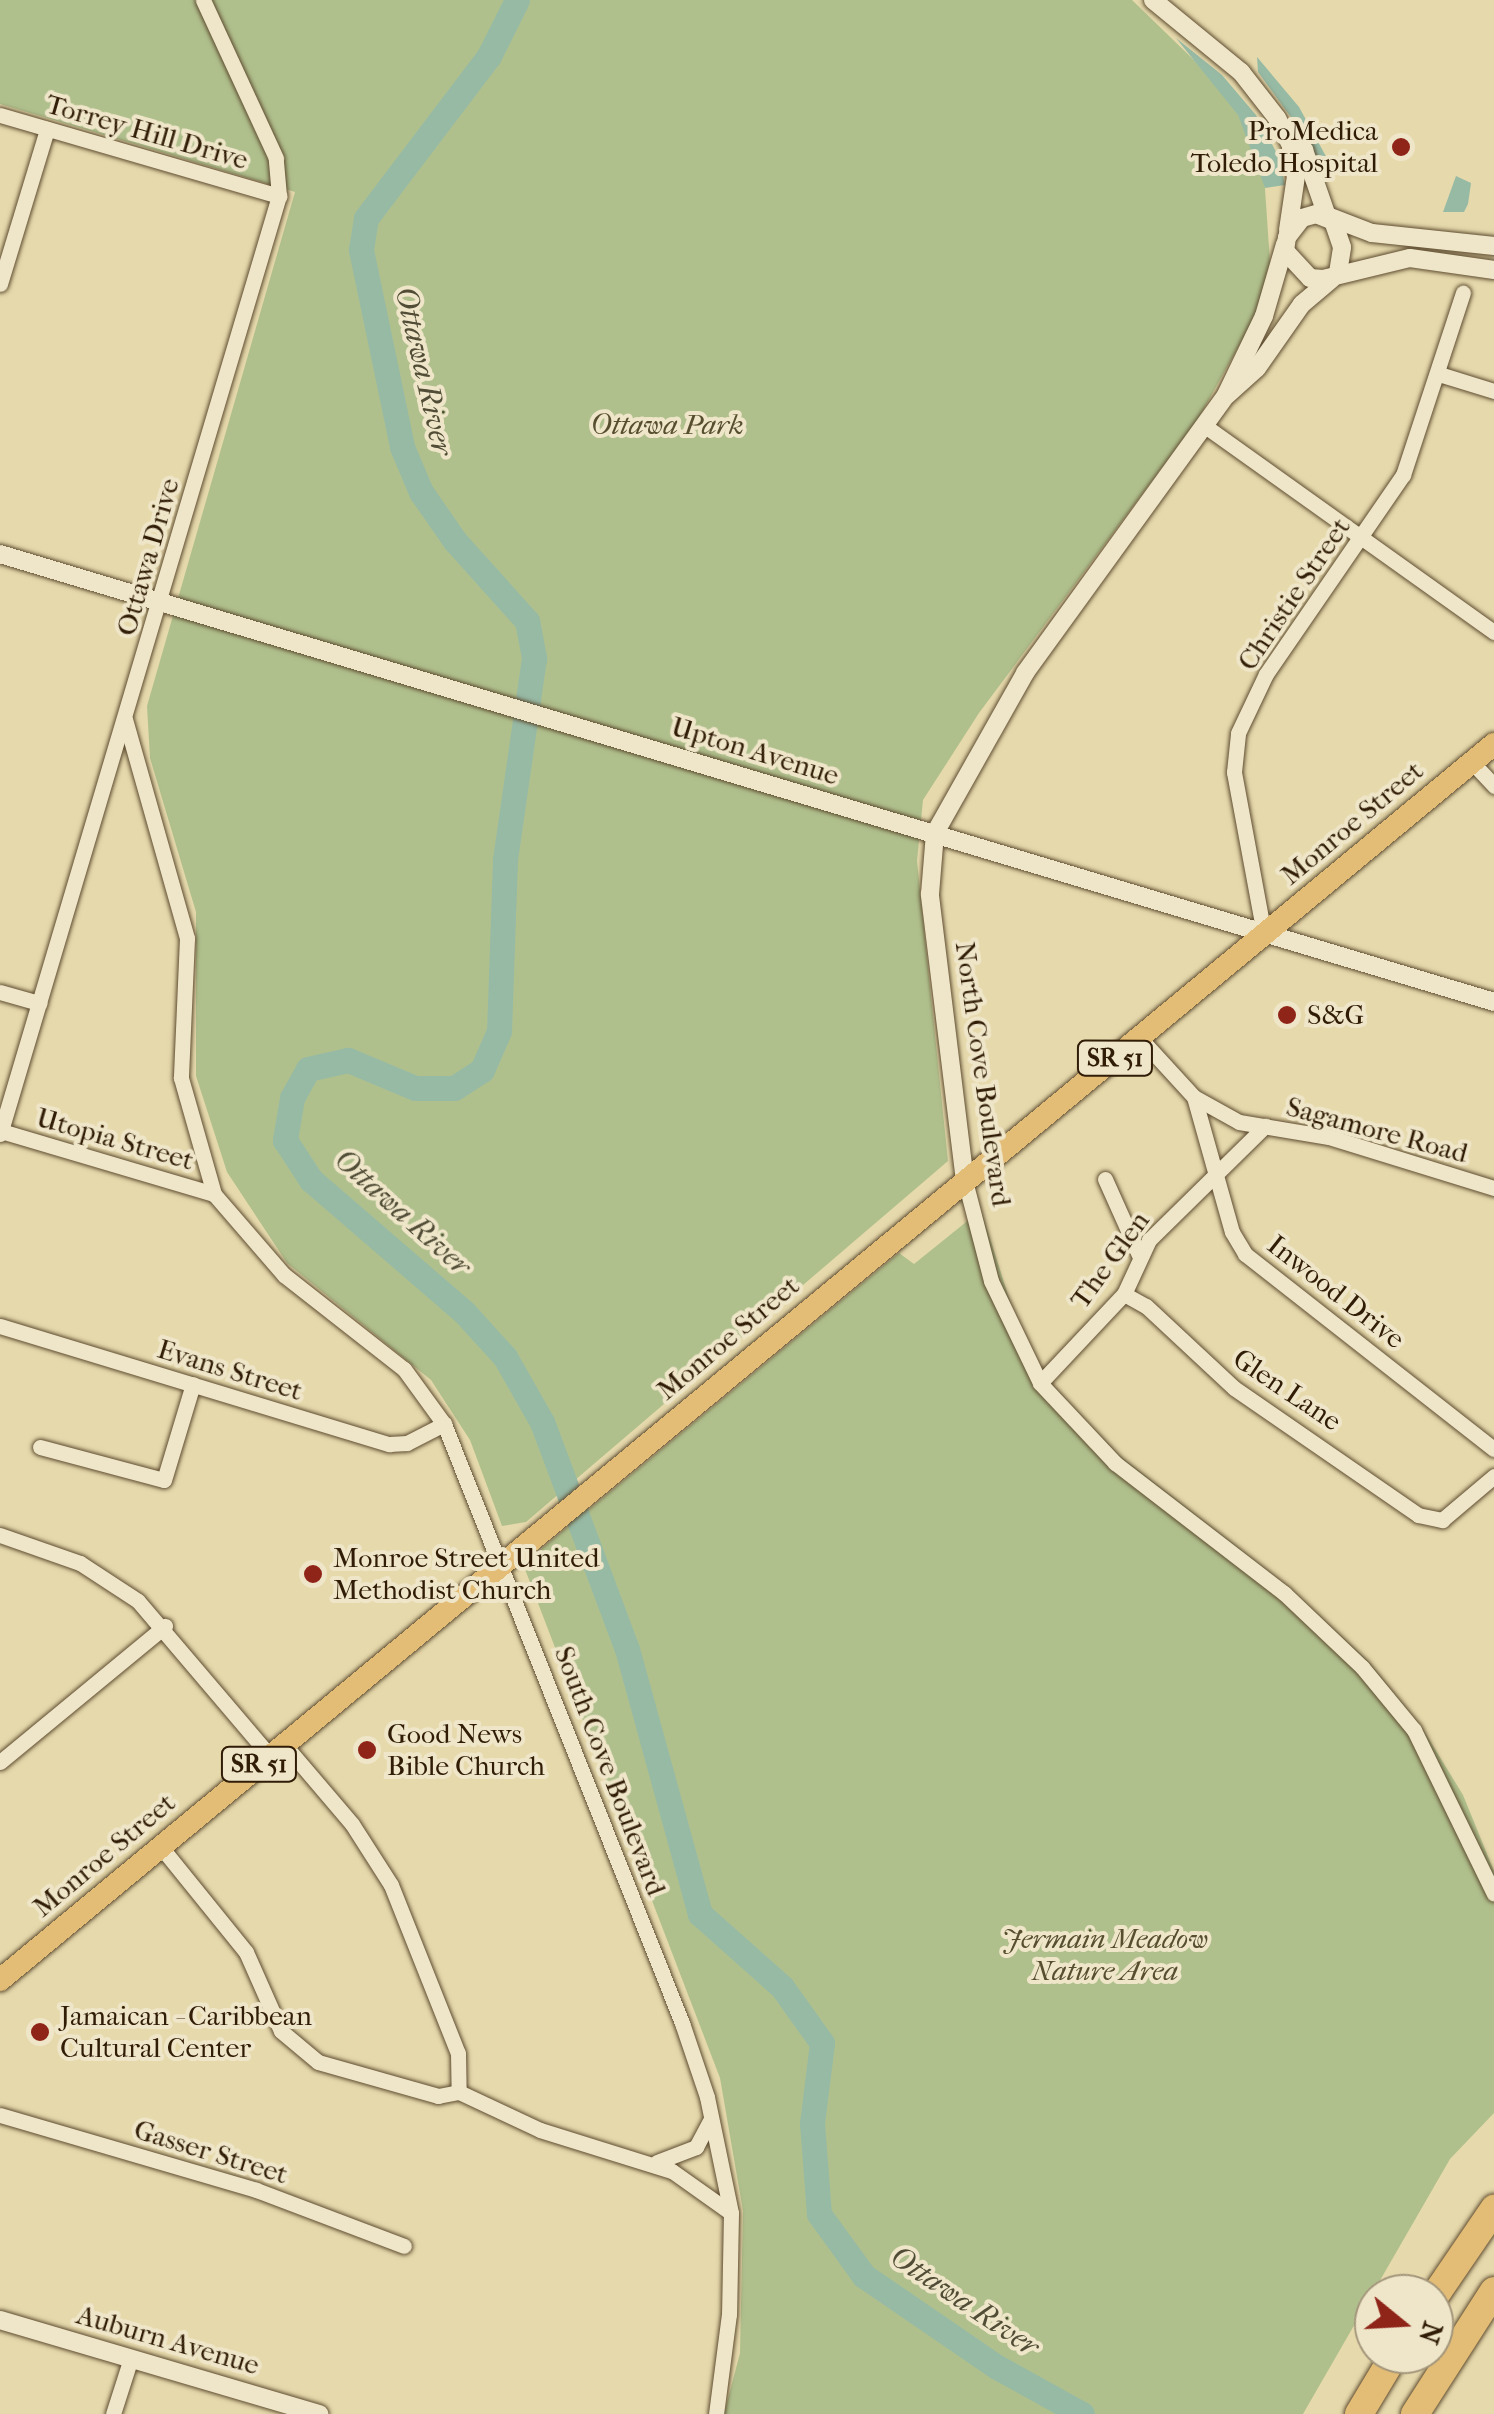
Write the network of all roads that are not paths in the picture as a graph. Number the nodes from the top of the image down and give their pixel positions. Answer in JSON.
{"nodes":[{"id":1,"x":203,"y":0,"type":"edge"},
{"id":2,"x":1153,"y":0,"type":"edge"},
{"id":3,"x":0,"y":115,"type":"edge"},
{"id":4,"x":47,"y":128,"type":"junction"},
{"id":5,"x":1291,"y":146,"type":"junction"},
{"id":6,"x":280,"y":196,"type":"junction"},
{"id":7,"x":1328,"y":217,"type":"junction"},
{"id":8,"x":1286,"y":240,"type":"junction"},
{"id":9,"x":1494,"y":246,"type":"edge"},
{"id":10,"x":1494,"y":270,"type":"edge"},
{"id":11,"x":1331,"y":276,"type":"junction"},
{"id":12,"x":0,"y":284,"type":"edge"},
{"id":13,"x":1463,"y":293,"type":"dead end"},
{"id":14,"x":1439,"y":374,"type":"junction"},
{"id":15,"x":1494,"y":390,"type":"edge"},
{"id":16,"x":1226,"y":395,"type":"junction"},
{"id":17,"x":1205,"y":426,"type":"junction"},
{"id":18,"x":1363,"y":538,"type":"junction"},
{"id":19,"x":0,"y":554,"type":"edge"},
{"id":20,"x":162,"y":601,"type":"junction"},
{"id":21,"x":1494,"y":632,"type":"edge"},
{"id":22,"x":125,"y":720,"type":"junction"},
{"id":23,"x":1494,"y":744,"type":"edge"},
{"id":24,"x":1472,"y":762,"type":"junction"},
{"id":25,"x":1494,"y":786,"type":"edge"},
{"id":26,"x":935,"y":834,"type":"junction"},
{"id":27,"x":1264,"y":934,"type":"junction"},
{"id":28,"x":0,"y":992,"type":"edge"},
{"id":29,"x":1494,"y":1002,"type":"edge"},
{"id":30,"x":40,"y":1003,"type":"junction"},
{"id":31,"x":1139,"y":1038,"type":"junction"},
{"id":32,"x":1194,"y":1097,"type":"junction"},
{"id":33,"x":1265,"y":1126,"type":"junction"},
{"id":34,"x":0,"y":1132,"type":"edge"},
{"id":35,"x":1217,"y":1178,"type":"junction"},
{"id":36,"x":1105,"y":1179,"type":"dead end"},
{"id":37,"x":965,"y":1181,"type":"junction"},
{"id":38,"x":1494,"y":1188,"type":"edge"},
{"id":39,"x":214,"y":1194,"type":"junction"},
{"id":40,"x":1139,"y":1255,"type":"junction"},
{"id":41,"x":1124,"y":1294,"type":"junction"},
{"id":42,"x":0,"y":1326,"type":"edge"},
{"id":43,"x":1040,"y":1383,"type":"junction"},
{"id":44,"x":193,"y":1384,"type":"junction"},
{"id":45,"x":444,"y":1424,"type":"junction"},
{"id":46,"x":40,"y":1447,"type":"dead end"},
{"id":47,"x":1494,"y":1448,"type":"edge"},
{"id":48,"x":1494,"y":1476,"type":"edge"},
{"id":49,"x":0,"y":1534,"type":"edge"},
{"id":50,"x":511,"y":1556,"type":"junction"},
{"id":51,"x":165,"y":1626,"type":"junction"},
{"id":52,"x":276,"y":1749,"type":"junction"},
{"id":53,"x":0,"y":1762,"type":"edge"},
{"id":54,"x":161,"y":1847,"type":"junction"},
{"id":55,"x":1494,"y":1894,"type":"edge"},
{"id":56,"x":0,"y":1980,"type":"edge"},
{"id":57,"x":459,"y":2092,"type":"junction"},
{"id":58,"x":0,"y":2115,"type":"edge"},
{"id":59,"x":711,"y":2119,"type":"junction"},
{"id":60,"x":648,"y":2162,"type":"junction"},
{"id":61,"x":1494,"y":2209,"type":"edge"},
{"id":62,"x":731,"y":2214,"type":"junction"},
{"id":63,"x":404,"y":2246,"type":"dead end"},
{"id":64,"x":1450,"y":2274,"type":"edge"},
{"id":65,"x":1494,"y":2291,"type":"edge"},
{"id":66,"x":0,"y":2320,"type":"edge"},
{"id":67,"x":131,"y":2358,"type":"junction"},
{"id":68,"x":1383,"y":2374,"type":"edge"},
{"id":69,"x":313,"y":2413,"type":"edge"},
{"id":70,"x":114,"y":2414,"type":"edge"},
{"id":71,"x":716,"y":2414,"type":"edge"},
{"id":72,"x":1360,"y":2414,"type":"edge"},
{"id":73,"x":1415,"y":2414,"type":"edge"}],
"edges":[{"from":1,"to":6,"type":"street","name":"Ottawa Drive"},
{"from":2,"to":5,"type":"street","name":"North Cove Boulevard"},
{"from":3,"to":4,"type":"street","name":"Torrey Hill Drive"},
{"from":4,"to":6,"type":"street","name":"Torrey Hill Drive"},
{"from":4,"to":12,"type":"street"},
{"from":5,"to":7,"type":"street","name":"North Cove Boulevard"},
{"from":5,"to":8,"type":"street","name":"North Cove Boulevard"},
{"from":6,"to":20,"type":"street","name":"Ottawa Drive"},
{"from":7,"to":8,"type":"street"},
{"from":7,"to":9,"type":"street"},
{"from":7,"to":11,"type":"street"},
{"from":8,"to":11,"type":"street"},
{"from":8,"to":16,"type":"street","name":"North Cove Boulevard"},
{"from":10,"to":11,"type":"street"},
{"from":11,"to":16,"type":"street","name":"North Cove Boulevard"},
{"from":13,"to":14,"type":"street","name":"Christie Street"},
{"from":14,"to":15,"type":"street"},
{"from":14,"to":18,"type":"street","name":"Christie Street"},
{"from":16,"to":17,"type":"street","name":"North Cove Boulevard"},
{"from":17,"to":18,"type":"street"},
{"from":17,"to":26,"type":"street","name":"North Cove Boulevard"},
{"from":18,"to":21,"type":"street"},
{"from":18,"to":27,"type":"street","name":"Christie Street"},
{"from":19,"to":20,"type":"street","name":"Upton Avenue"},
{"from":20,"to":22,"type":"street","name":"Ottawa Drive"},
{"from":20,"to":26,"type":"street","name":"Upton Avenue"},
{"from":22,"to":30,"type":"street","name":"Ottawa Drive"},
{"from":22,"to":39,"type":"street","name":"South Cove Boulevard"},
{"from":23,"to":24,"type":"main road","name":"Monroe Street","number":"SR 51"},
{"from":24,"to":25,"type":"street"},
{"from":24,"to":27,"type":"main road","name":"Monroe Street","number":"SR 51"},
{"from":26,"to":27,"type":"street","name":"Upton Avenue"},
{"from":26,"to":37,"type":"street","name":"North Cove Boulevard"},
{"from":27,"to":29,"type":"street","name":"Upton Avenue"},
{"from":27,"to":31,"type":"main road","name":"Monroe Street","number":"SR 51"},
{"from":28,"to":30,"type":"street"},
{"from":30,"to":34,"type":"street","name":"Ottawa Drive"},
{"from":31,"to":32,"type":"street","name":"Inwood Drive"},
{"from":31,"to":37,"type":"main road","name":"Monroe Street","number":"SR 51"},
{"from":32,"to":33,"type":"street","name":"Sagamore Road"},
{"from":32,"to":35,"type":"street","name":"Inwood Drive"},
{"from":33,"to":35,"type":"street","name":"The Glen"},
{"from":33,"to":38,"type":"street","name":"Sagamore Road"},
{"from":34,"to":39,"type":"street","name":"Utopia Street"},
{"from":35,"to":40,"type":"street","name":"The Glen"},
{"from":35,"to":47,"type":"street","name":"Inwood Drive"},
{"from":36,"to":40,"type":"street"},
{"from":37,"to":43,"type":"street","name":"North Cove Boulevard"},
{"from":37,"to":50,"type":"main road","name":"Monroe Street","number":"SR 51"},
{"from":39,"to":45,"type":"street","name":"South Cove Boulevard"},
{"from":40,"to":41,"type":"street","name":"The Glen"},
{"from":41,"to":43,"type":"street","name":"The Glen"},
{"from":41,"to":48,"type":"street","name":"Glen Lane"},
{"from":42,"to":44,"type":"street","name":"Evans Street"},
{"from":43,"to":55,"type":"street","name":"North Cove Boulevard"},
{"from":44,"to":45,"type":"street","name":"Evans Street"},
{"from":44,"to":46,"type":"street"},
{"from":45,"to":50,"type":"street","name":"South Cove Boulevard"},
{"from":49,"to":51,"type":"street"},
{"from":50,"to":52,"type":"main road","name":"Monroe Street","number":"SR 51"},
{"from":50,"to":59,"type":"street","name":"South Cove Boulevard"},
{"from":51,"to":52,"type":"street"},
{"from":51,"to":53,"type":"street"},
{"from":52,"to":54,"type":"main road","name":"Monroe Street","number":"SR 51"},
{"from":52,"to":57,"type":"street"},
{"from":54,"to":56,"type":"main road","name":"Monroe Street","number":"SR 51"},
{"from":54,"to":57,"type":"street"},
{"from":57,"to":60,"type":"street"},
{"from":58,"to":63,"type":"street","name":"Gasser Street"},
{"from":59,"to":60,"type":"street"},
{"from":59,"to":62,"type":"street","name":"South Cove Boulevard"},
{"from":60,"to":62,"type":"street"},
{"from":61,"to":64,"type":"highway"},
{"from":62,"to":71,"type":"street","name":"South Cove Boulevard"},
{"from":65,"to":73,"type":"highway"},
{"from":66,"to":67,"type":"street","name":"Auburn Avenue"},
{"from":67,"to":69,"type":"street","name":"Auburn Avenue"},
{"from":67,"to":70,"type":"street"},
{"from":68,"to":72,"type":"highway"}]}
